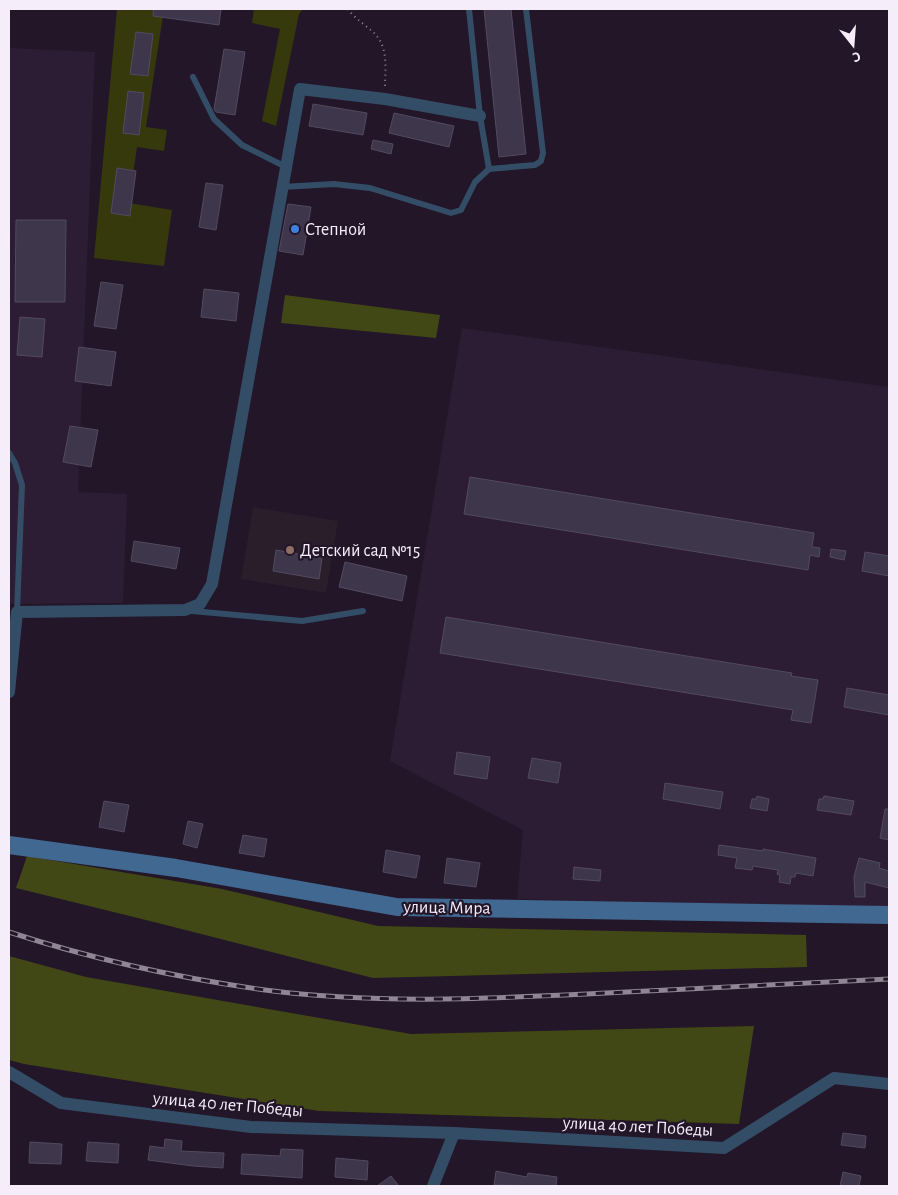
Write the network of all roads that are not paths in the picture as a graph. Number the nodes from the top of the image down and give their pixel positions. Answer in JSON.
{"nodes":[{"id":1,"x":470,"y":9,"type":"edge"},
{"id":2,"x":526,"y":9,"type":"edge"},
{"id":3,"x":193,"y":78,"type":"dead end"},
{"id":4,"x":480,"y":116,"type":"junction"},
{"id":5,"x":286,"y":167,"type":"junction"},
{"id":6,"x":489,"y":170,"type":"junction"},
{"id":7,"x":282,"y":187,"type":"junction"},
{"id":8,"x":9,"y":453,"type":"edge"},
{"id":9,"x":185,"y":610,"type":"junction"},
{"id":10,"x":363,"y":611,"type":"dead end"},
{"id":11,"x":18,"y":612,"type":"junction"},
{"id":12,"x":9,"y":692,"type":"edge"},
{"id":13,"x":9,"y":844,"type":"edge"},
{"id":14,"x":889,"y":915,"type":"edge"},
{"id":15,"x":9,"y":1072,"type":"edge"},
{"id":16,"x":889,"y":1084,"type":"edge"},
{"id":17,"x":454,"y":1132,"type":"junction"},
{"id":18,"x":433,"y":1186,"type":"edge"}],
"edges":[{"from":1,"to":4,"type":"lane"},
{"from":2,"to":6,"type":"lane"},
{"from":3,"to":5,"type":"lane"},
{"from":4,"to":5,"type":"street"},
{"from":4,"to":6,"type":"lane"},
{"from":5,"to":7,"type":"street"},
{"from":6,"to":7,"type":"lane"},
{"from":7,"to":9,"type":"street"},
{"from":8,"to":11,"type":"lane"},
{"from":9,"to":10,"type":"lane"},
{"from":9,"to":11,"type":"street"},
{"from":11,"to":12,"type":"street"},
{"from":13,"to":14,"type":"street","name":"улица Мира"},
{"from":15,"to":17,"type":"street","name":"улица 40 лет Победы"},
{"from":16,"to":17,"type":"street","name":"улица 40 лет Победы"},
{"from":17,"to":18,"type":"street"}]}
